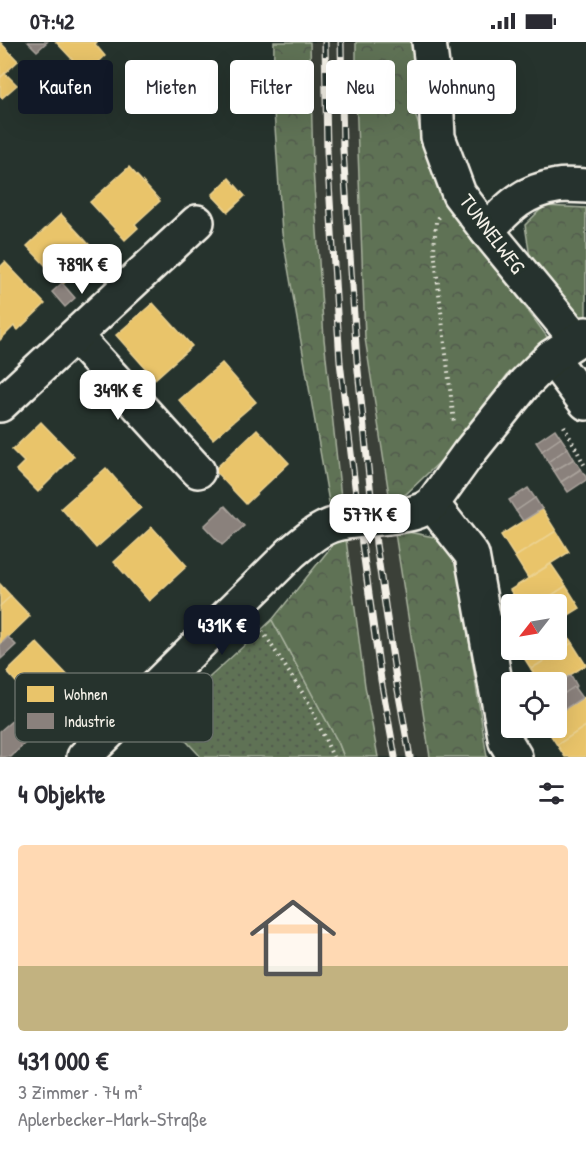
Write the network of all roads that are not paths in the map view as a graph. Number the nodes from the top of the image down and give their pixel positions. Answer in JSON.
{"nodes":[{"id":1,"x":429,"y":42,"type":"edge"},
{"id":2,"x":586,"y":186,"type":"edge"},
{"id":3,"x":197,"y":222,"type":"dead end"},
{"id":4,"x":487,"y":231,"type":"junction"},
{"id":5,"x":75,"y":336,"type":"junction"},
{"id":6,"x":571,"y":344,"type":"edge"},
{"id":7,"x":0,"y":405,"type":"edge"},
{"id":8,"x":575,"y":414,"type":"edge"},
{"id":9,"x":198,"y":471,"type":"dead end"},
{"id":10,"x":432,"y":504,"type":"junction"},
{"id":11,"x":169,"y":673,"type":"edge"},
{"id":12,"x":99,"y":742,"type":"edge"},
{"id":13,"x":84,"y":757,"type":"edge"},
{"id":14,"x":515,"y":757,"type":"edge"}],
"edges":[{"from":1,"to":4,"type":"street","name":"TUNNELWEG"},
{"from":2,"to":4,"type":"street"},
{"from":3,"to":5,"type":"street"},
{"from":4,"to":6,"type":"street","name":"TUNNELWEG"},
{"from":5,"to":7,"type":"street"},
{"from":5,"to":9,"type":"street"},
{"from":6,"to":8,"type":"street","name":"TUNNELWEG"},
{"from":6,"to":10,"type":"street"},
{"from":10,"to":11,"type":"street","bridge":true},
{"from":10,"to":14,"type":"street"},
{"from":12,"to":13,"type":"street","bridge":true}]}
